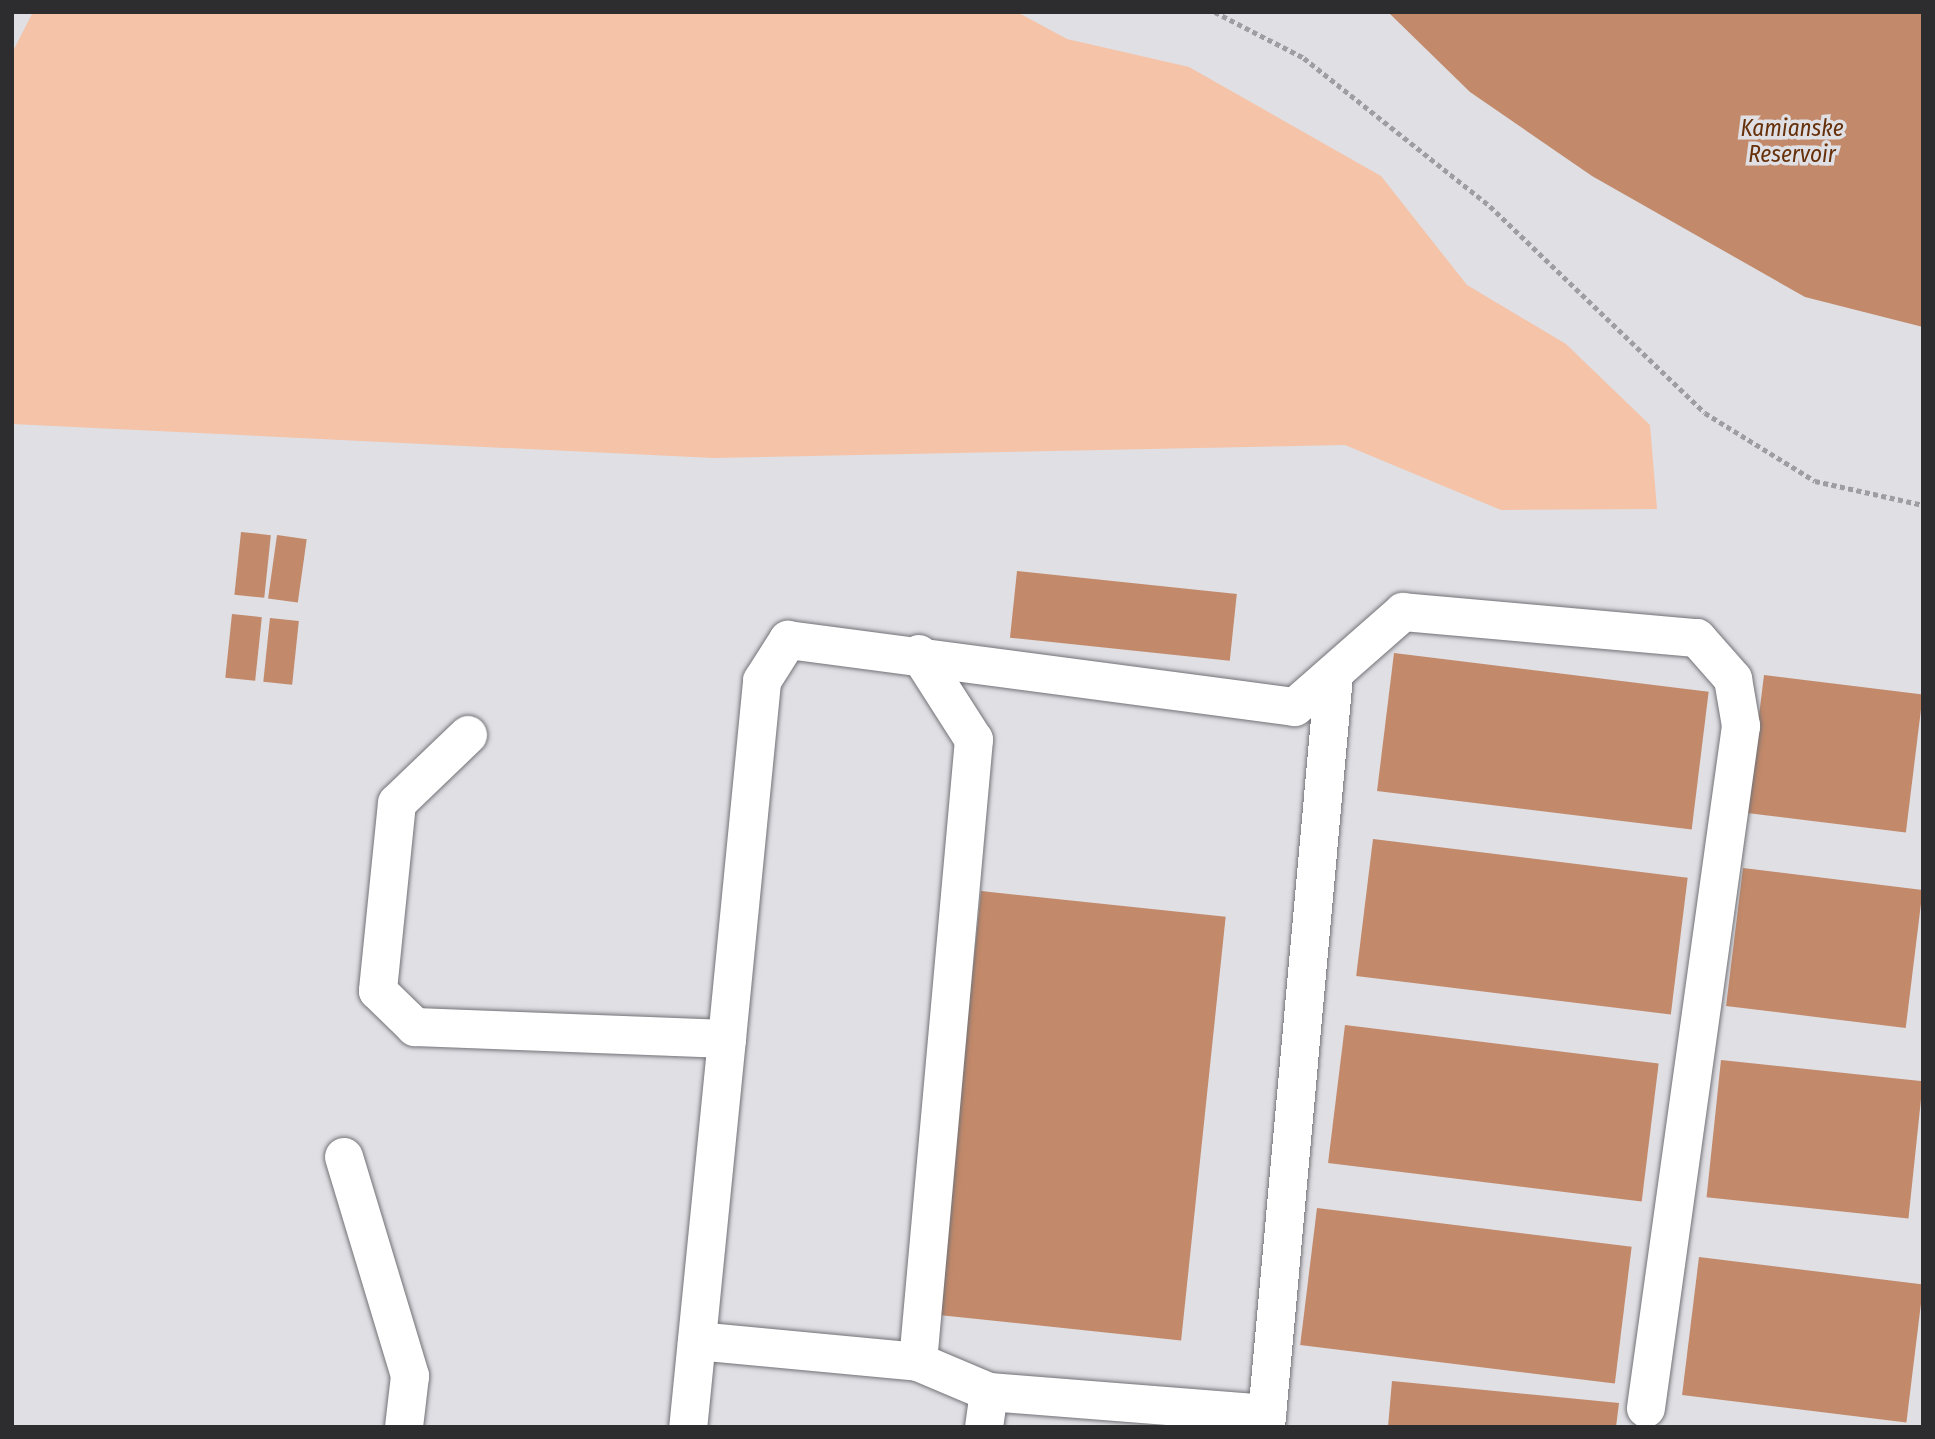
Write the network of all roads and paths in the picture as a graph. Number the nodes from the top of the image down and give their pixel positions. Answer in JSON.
{"nodes":[{"id":1,"x":1216,"y":13,"type":"edge"},
{"id":2,"x":1923,"y":505,"type":"edge"},
{"id":3,"x":919,"y":654,"type":"junction"},
{"id":4,"x":1334,"y":675,"type":"junction"},
{"id":5,"x":468,"y":735,"type":"dead end"},
{"id":6,"x":727,"y":1039,"type":"junction"},
{"id":7,"x":344,"y":1157,"type":"dead end"},
{"id":8,"x":697,"y":1341,"type":"junction"},
{"id":9,"x":918,"y":1362,"type":"junction"},
{"id":10,"x":1646,"y":1408,"type":"dead end"},
{"id":11,"x":986,"y":1409,"type":"edge"},
{"id":12,"x":1266,"y":1421,"type":"edge"},
{"id":13,"x":404,"y":1427,"type":"edge"},
{"id":14,"x":688,"y":1427,"type":"edge"}],
"edges":[{"from":1,"to":2,"type":"path"},
{"from":3,"to":4,"type":"lane"},
{"from":3,"to":6,"type":"lane"},
{"from":3,"to":9,"type":"lane"},
{"from":4,"to":10,"type":"lane"},
{"from":4,"to":12,"type":"lane"},
{"from":5,"to":6,"type":"lane"},
{"from":6,"to":8,"type":"lane"},
{"from":7,"to":13,"type":"lane"},
{"from":8,"to":9,"type":"lane"},
{"from":8,"to":14,"type":"lane"},
{"from":9,"to":11,"type":"lane"},
{"from":11,"to":12,"type":"lane"}]}
